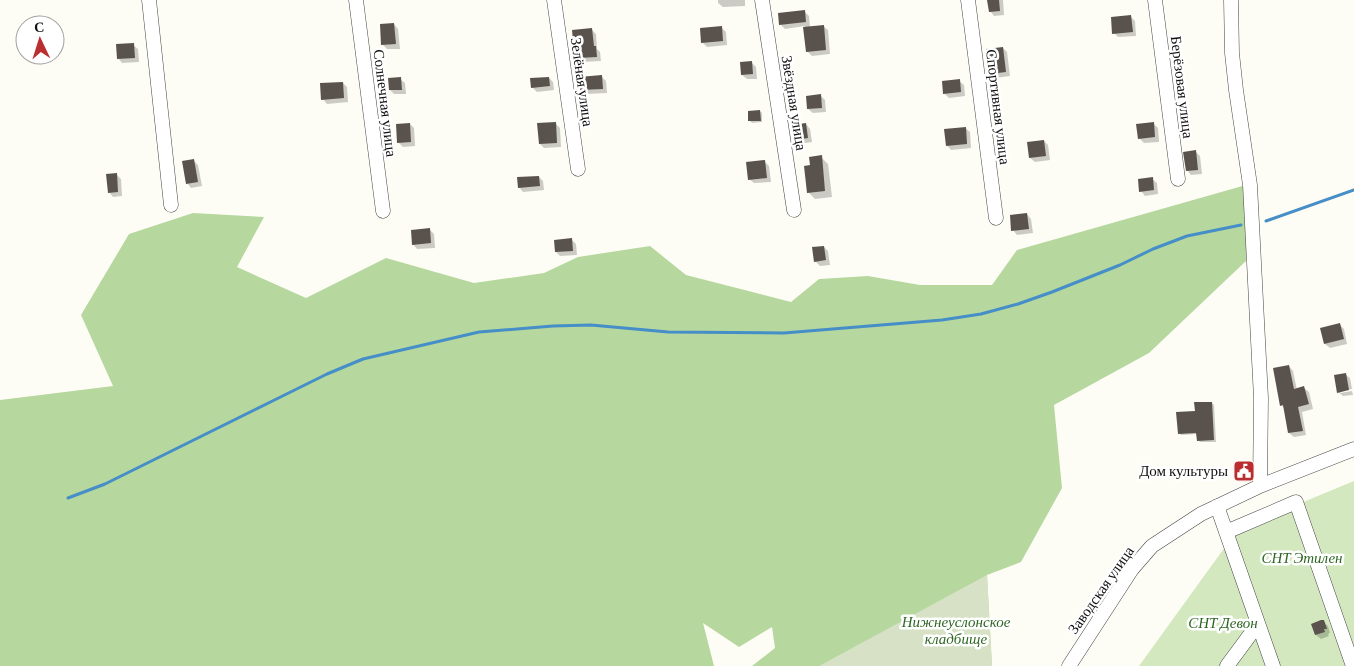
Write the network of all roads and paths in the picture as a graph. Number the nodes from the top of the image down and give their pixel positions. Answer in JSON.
{"nodes":[{"id":1,"x":149,"y":0,"type":"edge"},
{"id":2,"x":356,"y":0,"type":"edge"},
{"id":3,"x":554,"y":0,"type":"edge"},
{"id":4,"x":762,"y":0,"type":"edge"},
{"id":5,"x":968,"y":0,"type":"edge"},
{"id":6,"x":1155,"y":0,"type":"edge"},
{"id":7,"x":1231,"y":0,"type":"edge"},
{"id":8,"x":578,"y":169,"type":"dead end"},
{"id":9,"x":1178,"y":179,"type":"dead end"},
{"id":10,"x":170,"y":205,"type":"dead end"},
{"id":11,"x":794,"y":210,"type":"dead end"},
{"id":12,"x":383,"y":211,"type":"dead end"},
{"id":13,"x":996,"y":218,"type":"dead end"},
{"id":14,"x":1353,"y":451,"type":"edge"},
{"id":15,"x":1260,"y":486,"type":"junction"},
{"id":16,"x":1217,"y":506,"type":"junction"},
{"id":17,"x":1226,"y":532,"type":"junction"},
{"id":18,"x":1258,"y":624,"type":"junction"},
{"id":19,"x":1069,"y":666,"type":"edge"},
{"id":20,"x":1226,"y":666,"type":"edge"},
{"id":21,"x":1273,"y":666,"type":"edge"},
{"id":22,"x":1352,"y":666,"type":"edge"}],
"edges":[{"from":1,"to":10,"type":"street"},
{"from":2,"to":12,"type":"street","name":"Солнечная улица"},
{"from":3,"to":8,"type":"street","name":"Зелёная улица"},
{"from":4,"to":11,"type":"street","name":"Звёздная улица"},
{"from":5,"to":13,"type":"street","name":"Спортивная улица"},
{"from":6,"to":9,"type":"street","name":"Берёзовая улица"},
{"from":7,"to":15,"type":"street"},
{"from":14,"to":15,"type":"street","name":"Заводская улица"},
{"from":15,"to":16,"type":"street","name":"Заводская улица"},
{"from":16,"to":17,"type":"street"},
{"from":16,"to":19,"type":"street","name":"Заводская улица"},
{"from":17,"to":18,"type":"street"},
{"from":17,"to":22,"type":"street"},
{"from":18,"to":20,"type":"street"},
{"from":18,"to":21,"type":"street"}]}
